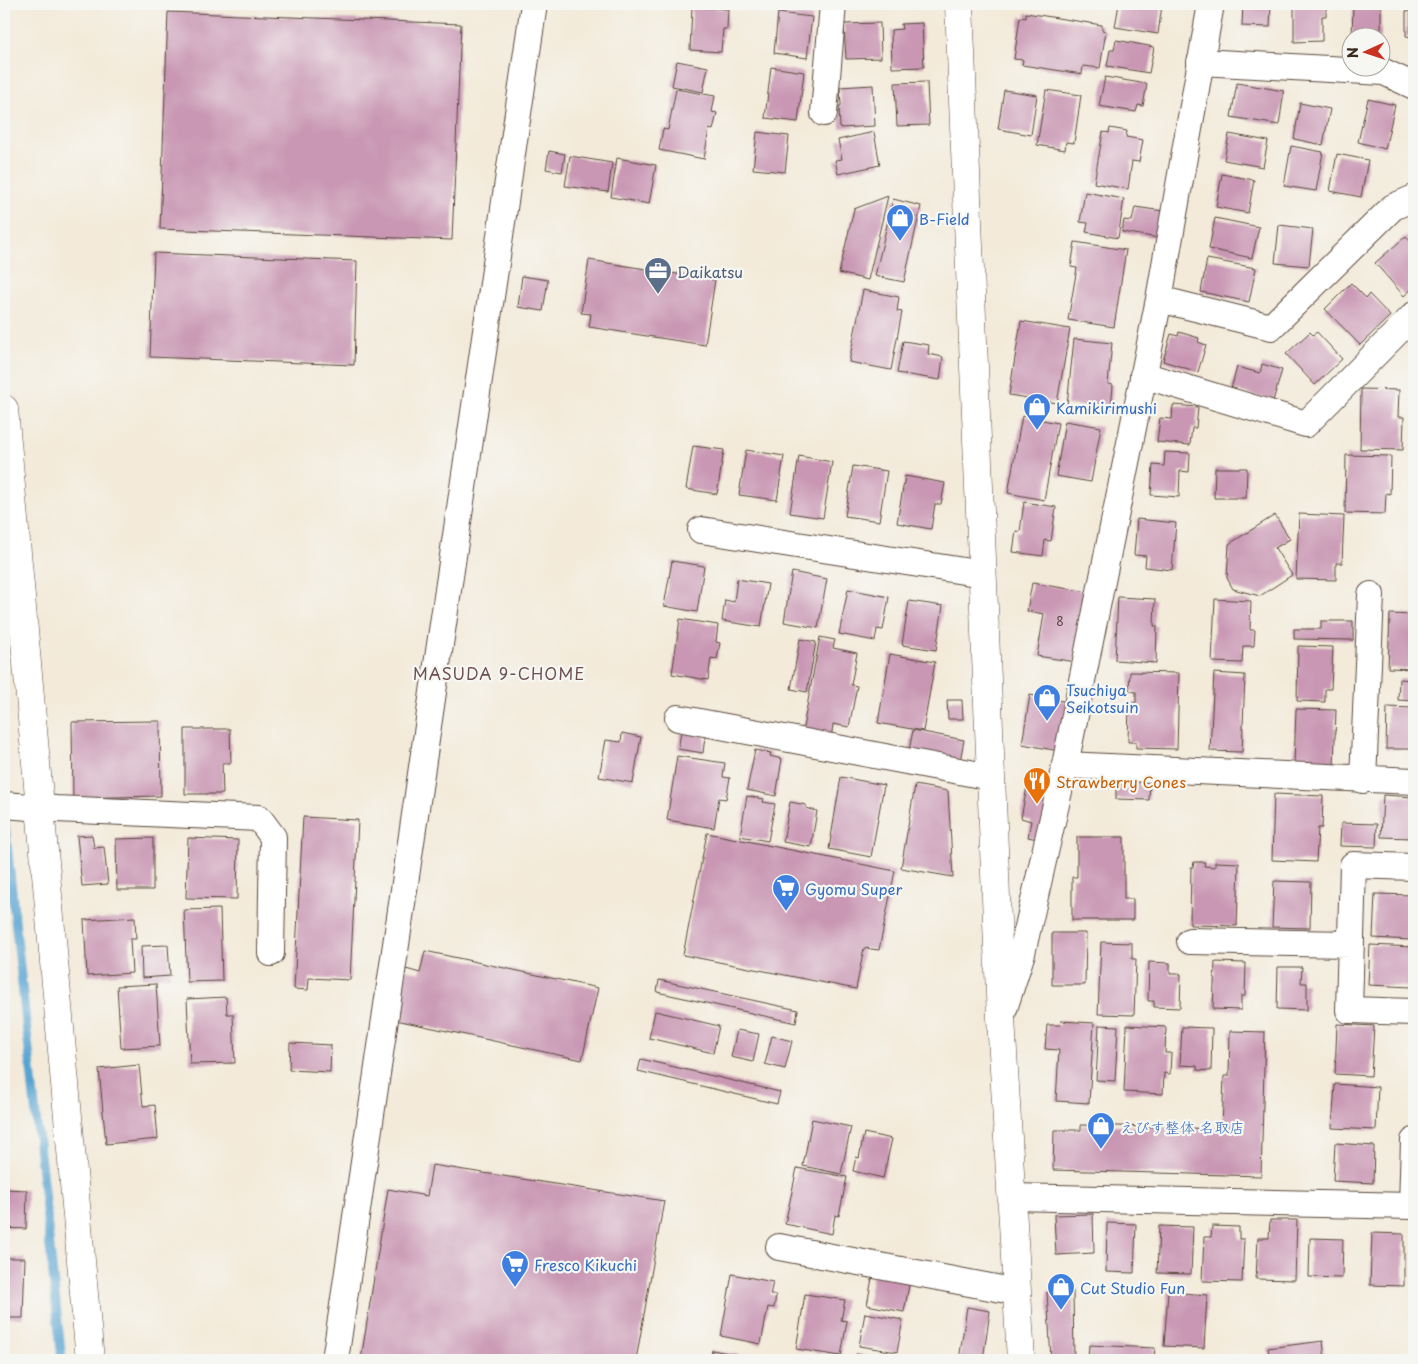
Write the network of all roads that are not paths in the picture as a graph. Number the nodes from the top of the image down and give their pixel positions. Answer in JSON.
{"nodes":[{"id":1,"x":534,"y":4,"type":"edge"},
{"id":2,"x":833,"y":4,"type":"edge"},
{"id":3,"x":960,"y":4,"type":"edge"},
{"id":4,"x":1211,"y":4,"type":"edge"},
{"id":5,"x":1200,"y":62,"type":"junction"},
{"id":6,"x":1414,"y":86,"type":"edge"},
{"id":7,"x":824,"y":113,"type":"dead end"},
{"id":8,"x":1414,"y":198,"type":"edge"},
{"id":9,"x":1159,"y":299,"type":"junction"},
{"id":10,"x":1414,"y":315,"type":"edge"},
{"id":11,"x":1143,"y":376,"type":"junction"},
{"id":12,"x":4,"y":409,"type":"edge"},
{"id":13,"x":700,"y":530,"type":"dead end"},
{"id":14,"x":983,"y":574,"type":"junction"},
{"id":15,"x":11,"y":577,"type":"edge"},
{"id":16,"x":1372,"y":595,"type":"dead end"},
{"id":17,"x":678,"y":718,"type":"dead end"},
{"id":18,"x":1065,"y":765,"type":"junction"},
{"id":19,"x":991,"y":777,"type":"junction"},
{"id":20,"x":1364,"y":780,"type":"junction"},
{"id":21,"x":1414,"y":781,"type":"edge"},
{"id":22,"x":4,"y":805,"type":"edge"},
{"id":23,"x":40,"y":808,"type":"junction"},
{"id":24,"x":1414,"y":867,"type":"edge"},
{"id":25,"x":1190,"y":940,"type":"dead end"},
{"id":26,"x":1351,"y":944,"type":"junction"},
{"id":27,"x":271,"y":953,"type":"dead end"},
{"id":28,"x":1414,"y":1012,"type":"edge"},
{"id":29,"x":1001,"y":1018,"type":"junction"},
{"id":30,"x":1414,"y":1141,"type":"edge"},
{"id":31,"x":1012,"y":1197,"type":"junction"},
{"id":32,"x":778,"y":1247,"type":"dead end"},
{"id":33,"x":1017,"y":1292,"type":"junction"},
{"id":34,"x":90,"y":1360,"type":"edge"},
{"id":35,"x":335,"y":1360,"type":"edge"},
{"id":36,"x":1021,"y":1360,"type":"edge"}],
"edges":[{"from":1,"to":35,"type":"street"},
{"from":2,"to":7,"type":"street"},
{"from":3,"to":14,"type":"street"},
{"from":4,"to":5,"type":"street"},
{"from":5,"to":6,"type":"street"},
{"from":5,"to":9,"type":"street"},
{"from":8,"to":9,"type":"street"},
{"from":9,"to":11,"type":"street"},
{"from":10,"to":11,"type":"street"},
{"from":11,"to":18,"type":"street"},
{"from":12,"to":15,"type":"street"},
{"from":13,"to":14,"type":"street"},
{"from":14,"to":19,"type":"street"},
{"from":15,"to":23,"type":"street"},
{"from":16,"to":20,"type":"street"},
{"from":17,"to":19,"type":"street"},
{"from":18,"to":20,"type":"street"},
{"from":18,"to":29,"type":"street"},
{"from":19,"to":29,"type":"street"},
{"from":20,"to":21,"type":"street"},
{"from":22,"to":23,"type":"street"},
{"from":23,"to":27,"type":"street"},
{"from":23,"to":34,"type":"street"},
{"from":24,"to":26,"type":"street"},
{"from":25,"to":26,"type":"street"},
{"from":26,"to":28,"type":"street"},
{"from":29,"to":31,"type":"street"},
{"from":30,"to":31,"type":"street"},
{"from":31,"to":33,"type":"street"},
{"from":32,"to":33,"type":"street"},
{"from":33,"to":36,"type":"street"}]}
